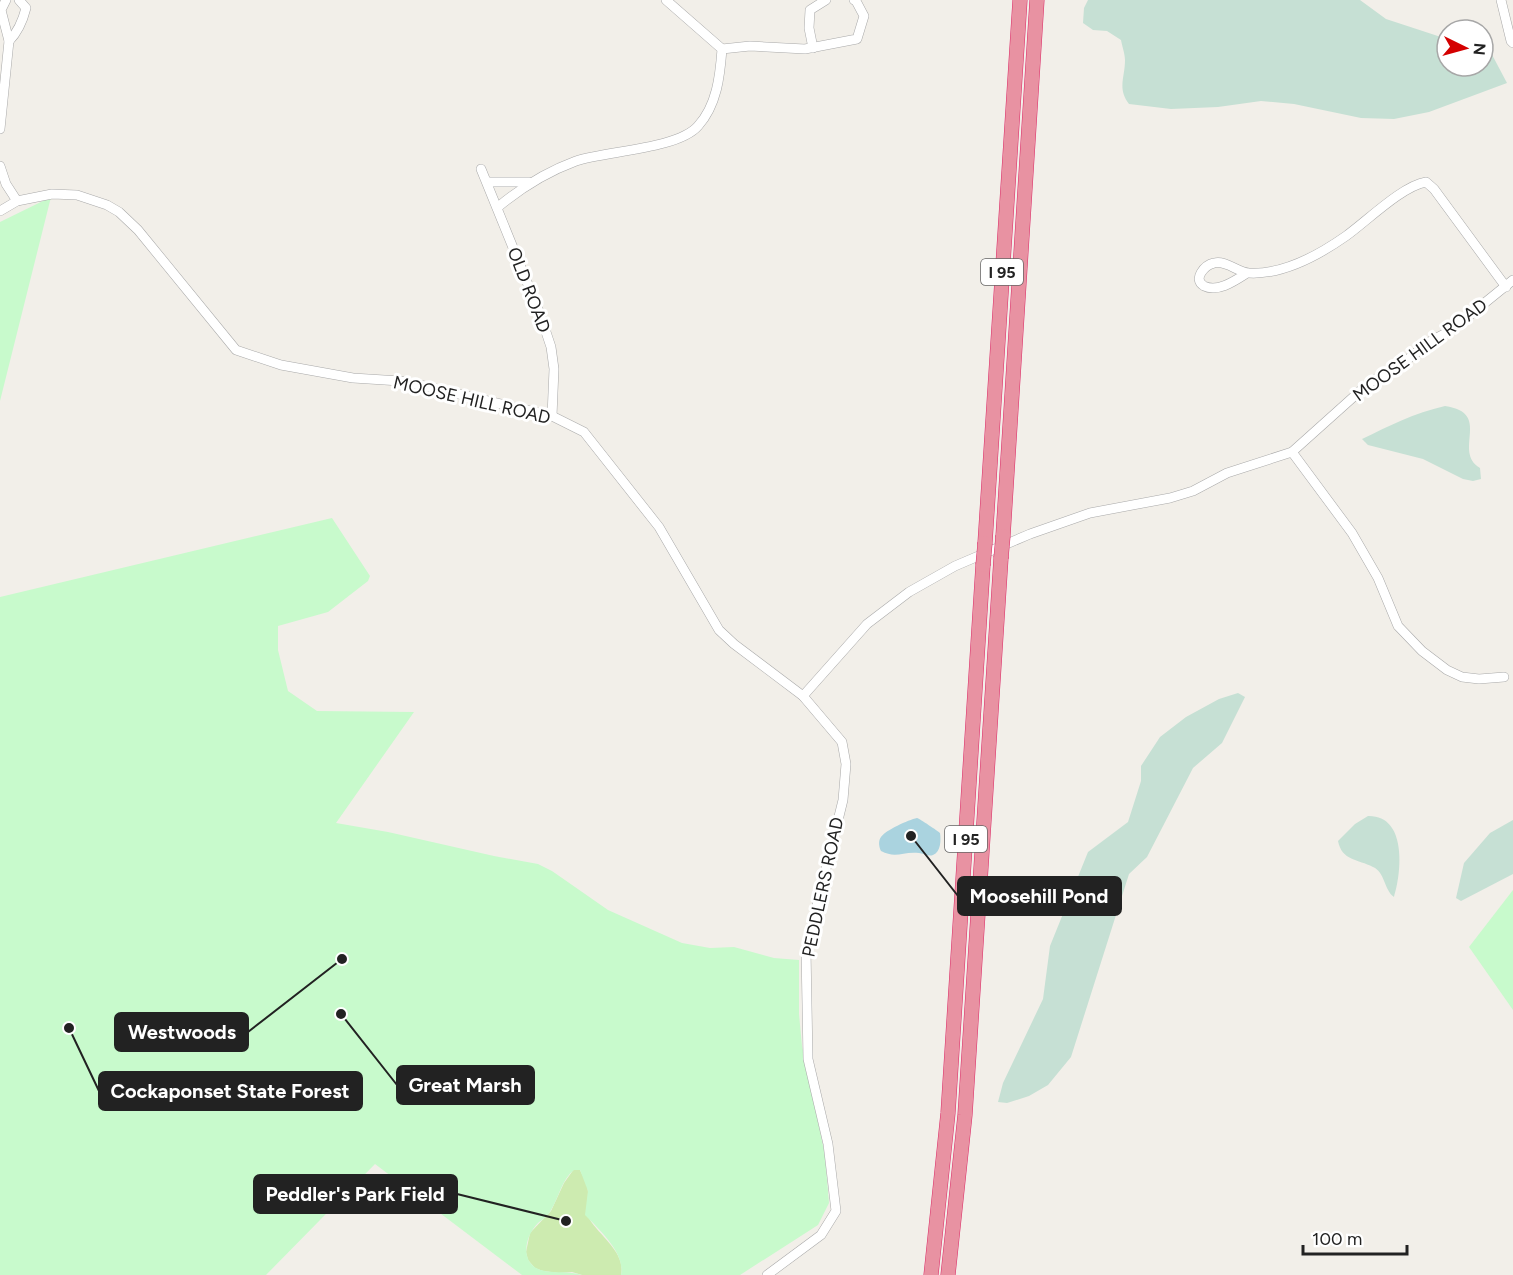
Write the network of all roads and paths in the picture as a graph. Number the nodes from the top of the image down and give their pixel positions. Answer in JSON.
{"nodes":[{"id":1,"x":6,"y":0,"type":"edge"},
{"id":2,"x":19,"y":0,"type":"edge"},
{"id":3,"x":666,"y":0,"type":"edge"},
{"id":4,"x":826,"y":0,"type":"edge"},
{"id":5,"x":854,"y":0,"type":"edge"},
{"id":6,"x":1020,"y":0,"type":"edge"},
{"id":7,"x":1037,"y":0,"type":"edge"},
{"id":8,"x":1501,"y":0,"type":"edge"},
{"id":9,"x":9,"y":41,"type":"junction"},
{"id":10,"x":1513,"y":43,"type":"edge"},
{"id":11,"x":813,"y":48,"type":"junction"},
{"id":12,"x":722,"y":49,"type":"junction"},
{"id":13,"x":0,"y":129,"type":"edge"},
{"id":14,"x":0,"y":166,"type":"edge"},
{"id":15,"x":481,"y":169,"type":"dead end"},
{"id":16,"x":487,"y":182,"type":"junction"},
{"id":17,"x":531,"y":182,"type":"junction"},
{"id":18,"x":17,"y":201,"type":"junction"},
{"id":19,"x":498,"y":207,"type":"junction"},
{"id":20,"x":0,"y":211,"type":"edge"},
{"id":21,"x":1247,"y":273,"type":"junction"},
{"id":22,"x":1510,"y":283,"type":"edge"},
{"id":23,"x":552,"y":417,"type":"junction"},
{"id":24,"x":1292,"y":452,"type":"junction"},
{"id":25,"x":1504,"y":677,"type":"dead end"},
{"id":26,"x":803,"y":696,"type":"junction"},
{"id":27,"x":767,"y":1275,"type":"edge"},
{"id":28,"x":931,"y":1275,"type":"edge"},
{"id":29,"x":948,"y":1275,"type":"edge"}],
"edges":[{"from":1,"to":9,"type":"street"},
{"from":2,"to":9,"type":"street"},
{"from":3,"to":12,"type":"street"},
{"from":4,"to":11,"type":"street"},
{"from":5,"to":11,"type":"street"},
{"from":6,"to":28,"type":"highway","number":"I 95","bridge":true},
{"from":7,"to":29,"type":"highway","number":"I 95","bridge":true},
{"from":8,"to":10,"type":"street"},
{"from":9,"to":13,"type":"street"},
{"from":11,"to":12,"type":"street"},
{"from":12,"to":17,"type":"street"},
{"from":14,"to":18,"type":"street"},
{"from":15,"to":16,"type":"street","name":"OLD ROAD"},
{"from":16,"to":17,"type":"street"},
{"from":16,"to":19,"type":"street","name":"OLD ROAD"},
{"from":17,"to":19,"type":"street"},
{"from":18,"to":20,"type":"street","name":"MOOSE HILL ROAD"},
{"from":18,"to":23,"type":"street","name":"MOOSE HILL ROAD"},
{"from":19,"to":23,"type":"street","name":"OLD ROAD"},
{"from":21,"to":21,"type":"street"},
{"from":21,"to":22,"type":"street"},
{"from":22,"to":24,"type":"street","name":"MOOSE HILL ROAD"},
{"from":23,"to":26,"type":"street","name":"MOOSE HILL ROAD"},
{"from":24,"to":25,"type":"street"},
{"from":24,"to":26,"type":"street","name":"MOOSE HILL ROAD"},
{"from":26,"to":27,"type":"street","name":"PEDDLERS ROAD"}]}
